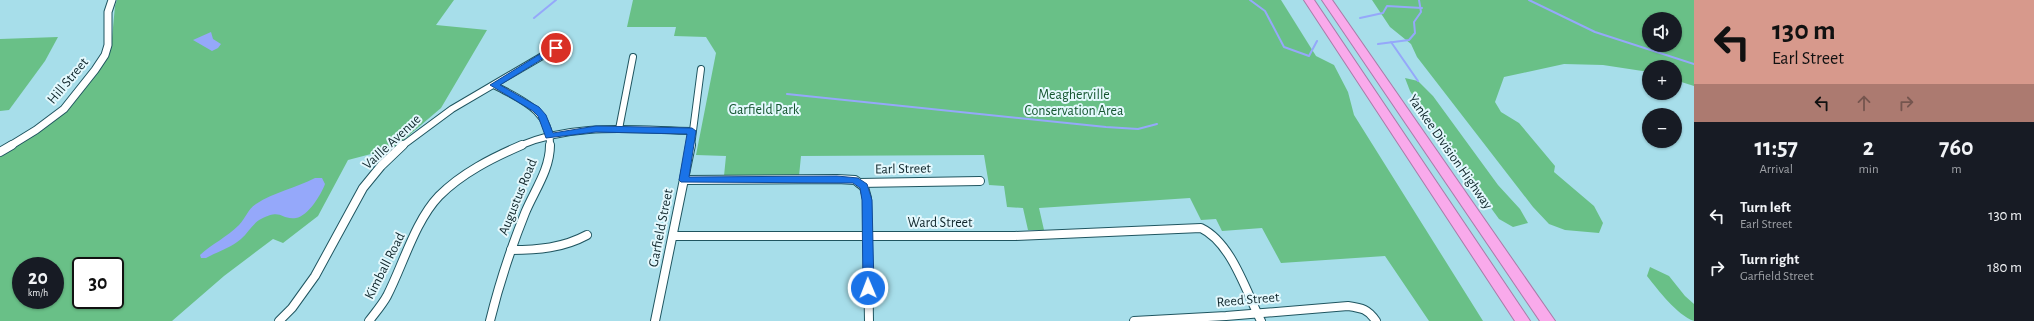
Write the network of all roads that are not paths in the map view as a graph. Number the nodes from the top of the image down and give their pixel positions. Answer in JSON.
{"nodes":[{"id":1,"x":112,"y":0,"type":"edge"},
{"id":2,"x":1310,"y":0,"type":"edge"},
{"id":3,"x":1327,"y":0,"type":"edge"},
{"id":4,"x":556,"y":48,"type":"dead end"},
{"id":5,"x":633,"y":57,"type":"dead end"},
{"id":6,"x":701,"y":69,"type":"dead end"},
{"id":7,"x":494,"y":85,"type":"junction"},
{"id":8,"x":619,"y":129,"type":"junction"},
{"id":9,"x":692,"y":131,"type":"junction"},
{"id":10,"x":550,"y":136,"type":"junction"},
{"id":11,"x":0,"y":152,"type":"edge"},
{"id":12,"x":684,"y":180,"type":"junction"},
{"id":13,"x":980,"y":181,"type":"dead end"},
{"id":14,"x":859,"y":183,"type":"junction"},
{"id":15,"x":587,"y":235,"type":"dead end"},
{"id":16,"x":673,"y":236,"type":"junction"},
{"id":17,"x":868,"y":237,"type":"junction"},
{"id":18,"x":511,"y":250,"type":"junction"},
{"id":19,"x":1258,"y":317,"type":"edge"},
{"id":20,"x":279,"y":321,"type":"edge"},
{"id":21,"x":369,"y":321,"type":"edge"},
{"id":22,"x":490,"y":321,"type":"edge"},
{"id":23,"x":655,"y":321,"type":"edge"},
{"id":24,"x":869,"y":321,"type":"edge"},
{"id":25,"x":1134,"y":321,"type":"edge"},
{"id":26,"x":1148,"y":321,"type":"edge"},
{"id":27,"x":1376,"y":321,"type":"edge"},
{"id":28,"x":1523,"y":321,"type":"edge"},
{"id":29,"x":1548,"y":321,"type":"edge"}],
"edges":[{"from":1,"to":11,"type":"street","name":"Hill Street"},
{"from":2,"to":28,"type":"highway"},
{"from":3,"to":29,"type":"highway","name":"Yankee Division Highway"},
{"from":4,"to":7,"type":"street","name":"Vaille Avenue"},
{"from":5,"to":8,"type":"street"},
{"from":6,"to":9,"type":"street","name":"Garfield Street"},
{"from":7,"to":10,"type":"street","name":"Augustus Road"},
{"from":7,"to":20,"type":"street","name":"Vaille Avenue"},
{"from":8,"to":9,"type":"street","name":"Kimball Road"},
{"from":8,"to":10,"type":"street","name":"Kimball Road"},
{"from":9,"to":12,"type":"street","name":"Garfield Street"},
{"from":10,"to":18,"type":"street","name":"Augustus Road"},
{"from":10,"to":21,"type":"street","name":"Kimball Road"},
{"from":12,"to":14,"type":"street","name":"Earl Street"},
{"from":12,"to":16,"type":"street","name":"Garfield Street"},
{"from":13,"to":14,"type":"street","name":"Earl Street"},
{"from":14,"to":17,"type":"street"},
{"from":15,"to":18,"type":"street"},
{"from":16,"to":17,"type":"street","name":"Ward Street"},
{"from":16,"to":23,"type":"street","name":"Garfield Street"},
{"from":17,"to":19,"type":"street","name":"Ward Street"},
{"from":17,"to":24,"type":"street"},
{"from":18,"to":22,"type":"street","name":"Augustus Road"},
{"from":19,"to":26,"type":"street","name":"Reed Street"},
{"from":19,"to":27,"type":"street","name":"Reed Street"},
{"from":25,"to":26,"type":"street","name":"Reed Street"}]}
